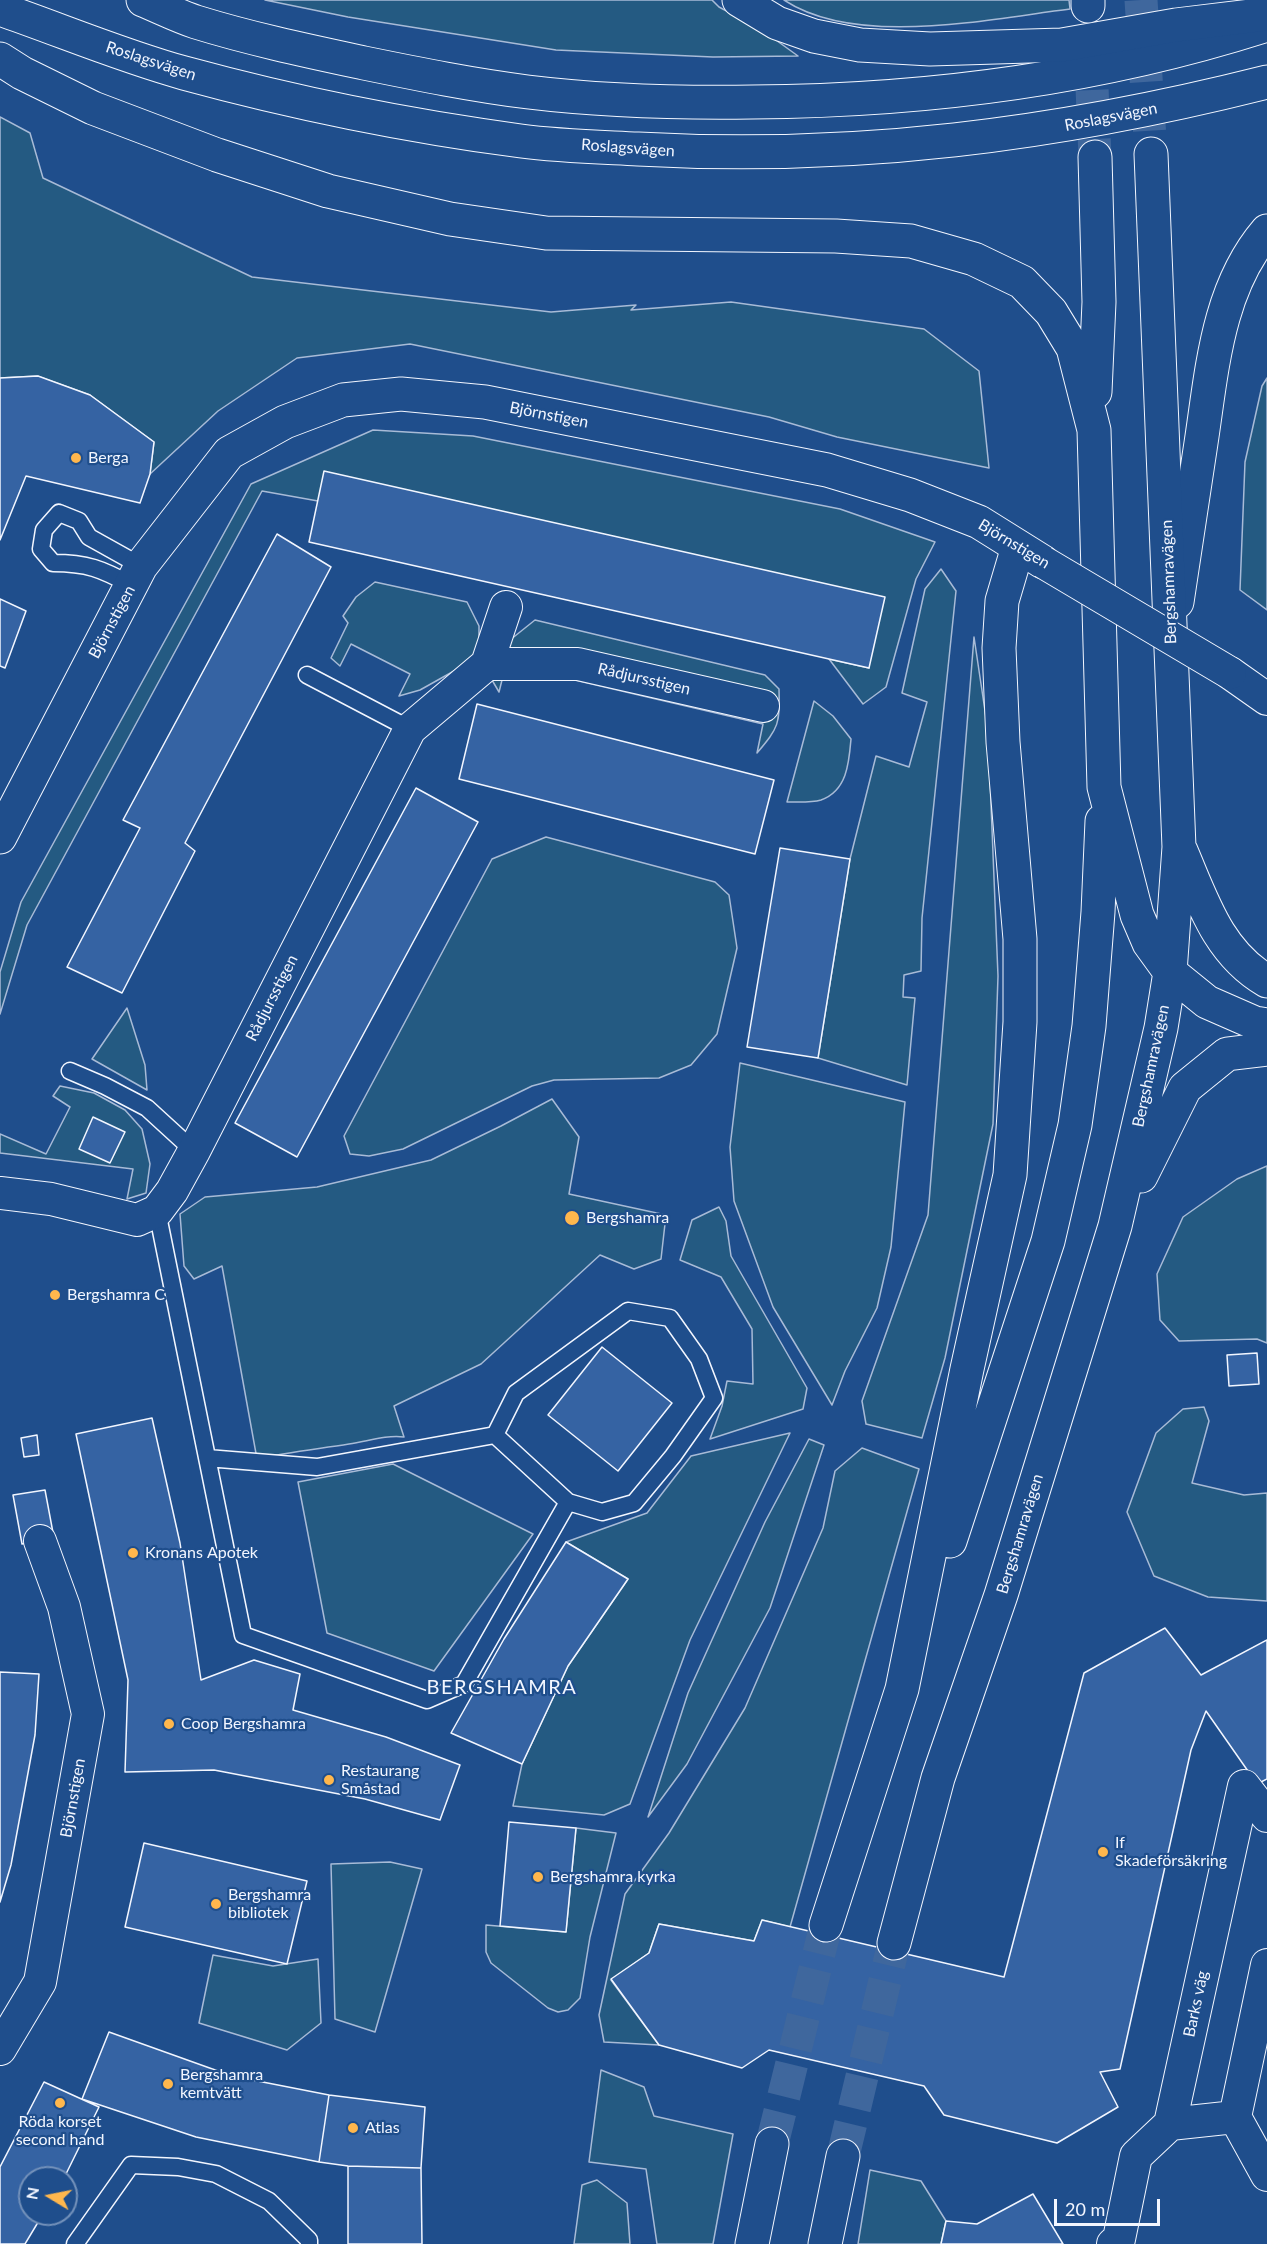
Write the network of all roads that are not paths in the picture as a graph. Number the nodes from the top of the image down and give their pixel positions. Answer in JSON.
{"nodes":[{"id":1,"x":143,"y":0,"type":"edge"},
{"id":2,"x":739,"y":0,"type":"edge"},
{"id":3,"x":0,"y":9,"type":"edge"},
{"id":4,"x":1267,"y":14,"type":"edge"},
{"id":5,"x":1267,"y":25,"type":"edge"},
{"id":6,"x":11,"y":66,"type":"edge"},
{"id":7,"x":1267,"y":82,"type":"edge"},
{"id":8,"x":1150,"y":154,"type":"tunnel mouth"},
{"id":9,"x":1095,"y":157,"type":"tunnel mouth"},
{"id":10,"x":1267,"y":231,"type":"edge"},
{"id":11,"x":1094,"y":430,"type":"junction"},
{"id":12,"x":1030,"y":554,"type":"junction"},
{"id":13,"x":136,"y":576,"type":"junction"},
{"id":14,"x":506,"y":607,"type":"dead end"},
{"id":15,"x":1171,"y":643,"type":"junction"},
{"id":16,"x":488,"y":664,"type":"junction"},
{"id":17,"x":307,"y":675,"type":"dead end"},
{"id":18,"x":1267,"y":699,"type":"edge"},
{"id":19,"x":763,"y":706,"type":"dead end"},
{"id":20,"x":410,"y":729,"type":"junction"},
{"id":21,"x":1104,"y":787,"type":"junction"},
{"id":22,"x":3,"y":824,"type":"edge"},
{"id":23,"x":1179,"y":847,"type":"junction"},
{"id":24,"x":1170,"y":972,"type":"junction"},
{"id":25,"x":1267,"y":981,"type":"edge"},
{"id":26,"x":1267,"y":1025,"type":"edge"},
{"id":27,"x":1267,"y":1049,"type":"edge"},
{"id":28,"x":70,"y":1071,"type":"dead end"},
{"id":29,"x":194,"y":1151,"type":"junction"},
{"id":30,"x":0,"y":1193,"type":"edge"},
{"id":31,"x":157,"y":1211,"type":"junction"},
{"id":32,"x":1115,"y":1226,"type":"junction"},
{"id":33,"x":495,"y":1435,"type":"junction"},
{"id":34,"x":207,"y":1458,"type":"junction"},
{"id":35,"x":568,"y":1502,"type":"junction"},
{"id":36,"x":40,"y":1541,"type":"dead end"},
{"id":37,"x":902,"y":1689,"type":"junction"},
{"id":38,"x":1267,"y":1816,"type":"edge"},
{"id":39,"x":826,"y":1925,"type":"tunnel mouth"},
{"id":40,"x":894,"y":1943,"type":"tunnel mouth"},
{"id":41,"x":1267,"y":1965,"type":"edge"},
{"id":42,"x":0,"y":2049,"type":"edge"},
{"id":43,"x":1235,"y":2117,"type":"junction"},
{"id":44,"x":1170,"y":2124,"type":"junction"},
{"id":45,"x":772,"y":2144,"type":"tunnel mouth"},
{"id":46,"x":843,"y":2156,"type":"tunnel mouth"},
{"id":47,"x":1267,"y":2175,"type":"edge"},
{"id":48,"x":75,"y":2244,"type":"edge"},
{"id":49,"x":309,"y":2244,"type":"edge"},
{"id":50,"x":752,"y":2244,"type":"edge"},
{"id":51,"x":825,"y":2244,"type":"edge"},
{"id":52,"x":1113,"y":2244,"type":"edge"}],
"edges":[{"from":1,"to":5,"type":"main road"},
{"from":2,"to":4,"type":"main road"},
{"from":3,"to":7,"type":"main road","name":"Roslagsvägen"},
{"from":6,"to":11,"type":"main road"},
{"from":8,"to":15,"type":"main road","name":"Bergshamravägen"},
{"from":9,"to":11,"type":"main road"},
{"from":10,"to":15,"type":"main road"},
{"from":11,"to":21,"type":"main road"},
{"from":12,"to":13,"type":"main road","name":"Björnstigen"},
{"from":12,"to":18,"type":"street","name":"Björnstigen","bridge":true},
{"from":12,"to":37,"type":"main road"},
{"from":13,"to":13,"type":"lane"},
{"from":13,"to":22,"type":"main road","name":"Björnstigen"},
{"from":14,"to":16,"type":"street"},
{"from":15,"to":23,"type":"main road","name":"Bergshamravägen"},
{"from":16,"to":19,"type":"street","name":"Rådjursstigen"},
{"from":16,"to":20,"type":"street","name":"Rådjursstigen"},
{"from":17,"to":20,"type":"lane"},
{"from":20,"to":29,"type":"street","name":"Rådjursstigen"},
{"from":21,"to":24,"type":"main road"},
{"from":21,"to":37,"type":"main road"},
{"from":23,"to":24,"type":"main road","name":"Bergshamravägen"},
{"from":23,"to":25,"type":"main road"},
{"from":24,"to":26,"type":"main road"},
{"from":24,"to":32,"type":"main road","name":"Bergshamravägen"},
{"from":27,"to":32,"type":"main road"},
{"from":28,"to":29,"type":"lane"},
{"from":29,"to":31,"type":"street","name":"Rådjursstigen"},
{"from":30,"to":31,"type":"street"},
{"from":31,"to":34,"type":"lane"},
{"from":32,"to":40,"type":"main road","name":"Bergshamravägen"},
{"from":33,"to":34,"type":"lane"},
{"from":33,"to":35,"type":"lane"},
{"from":33,"to":35,"type":"lane"},
{"from":34,"to":35,"type":"lane"},
{"from":36,"to":42,"type":"street","name":"Björnstigen"},
{"from":37,"to":39,"type":"main road"},
{"from":38,"to":44,"type":"street","name":"Barks väg"},
{"from":41,"to":43,"type":"street"},
{"from":43,"to":44,"type":"street"},
{"from":43,"to":47,"type":"street"},
{"from":44,"to":52,"type":"street"},
{"from":45,"to":50,"type":"main road"},
{"from":46,"to":51,"type":"main road"},
{"from":48,"to":49,"type":"lane"}]}
